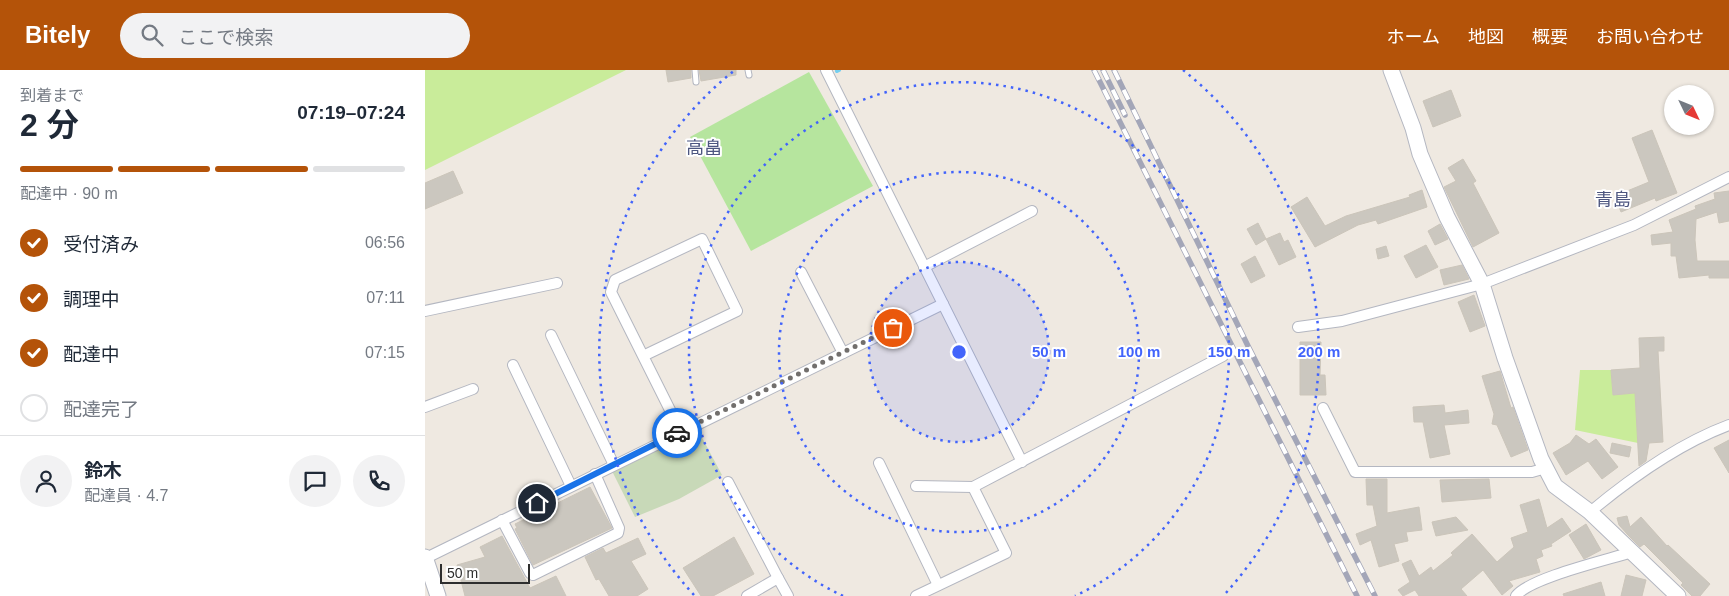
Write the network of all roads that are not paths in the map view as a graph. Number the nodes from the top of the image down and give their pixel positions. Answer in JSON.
{"nodes":[{"id":1,"x":695,"y":70,"type":"edge"},
{"id":2,"x":826,"y":70,"type":"edge"},
{"id":3,"x":1393,"y":71,"type":"edge"},
{"id":4,"x":697,"y":82,"type":"dead end"},
{"id":5,"x":1729,"y":177,"type":"edge"},
{"id":6,"x":1032,"y":211,"type":"dead end"},
{"id":7,"x":924,"y":267,"type":"junction"},
{"id":8,"x":801,"y":272,"type":"dead end"},
{"id":9,"x":557,"y":283,"type":"dead end"},
{"id":10,"x":1482,"y":284,"type":"junction"},
{"id":11,"x":943,"y":304,"type":"junction"},
{"id":12,"x":425,"y":311,"type":"edge"},
{"id":13,"x":1298,"y":327,"type":"dead end"},
{"id":14,"x":551,"y":335,"type":"dead end"},
{"id":15,"x":843,"y":353,"type":"junction"},
{"id":16,"x":643,"y":356,"type":"junction"},
{"id":17,"x":1223,"y":356,"type":"dead end"},
{"id":18,"x":513,"y":365,"type":"dead end"},
{"id":19,"x":473,"y":389,"type":"dead end"},
{"id":20,"x":425,"y":407,"type":"edge"},
{"id":21,"x":1323,"y":408,"type":"dead end"},
{"id":22,"x":1729,"y":425,"type":"edge"},
{"id":23,"x":681,"y":432,"type":"junction"},
{"id":24,"x":1022,"y":462,"type":"junction"},
{"id":25,"x":879,"y":463,"type":"dead end"},
{"id":26,"x":614,"y":465,"type":"junction"},
{"id":27,"x":1546,"y":468,"type":"junction"},
{"id":28,"x":595,"y":474,"type":"junction"},
{"id":29,"x":728,"y":482,"type":"dead end"},
{"id":30,"x":571,"y":486,"type":"junction"},
{"id":31,"x":916,"y":486,"type":"dead end"},
{"id":32,"x":973,"y":487,"type":"junction"},
{"id":33,"x":1590,"y":512,"type":"junction"},
{"id":34,"x":503,"y":520,"type":"junction"},
{"id":35,"x":1632,"y":552,"type":"junction"},
{"id":36,"x":425,"y":557,"type":"edge"},
{"id":37,"x":779,"y":578,"type":"junction"},
{"id":38,"x":938,"y":586,"type":"junction"},
{"id":39,"x":438,"y":596,"type":"edge"},
{"id":40,"x":747,"y":596,"type":"edge"},
{"id":41,"x":788,"y":596,"type":"edge"},
{"id":42,"x":916,"y":596,"type":"edge"},
{"id":43,"x":1516,"y":596,"type":"edge"},
{"id":44,"x":1678,"y":596,"type":"edge"}],
"edges":[{"from":1,"to":4,"type":"lane"},
{"from":2,"to":7,"type":"street"},
{"from":3,"to":10,"type":"street"},
{"from":5,"to":10,"type":"street"},
{"from":6,"to":7,"type":"street"},
{"from":7,"to":11,"type":"street"},
{"from":8,"to":15,"type":"street"},
{"from":9,"to":12,"type":"street"},
{"from":10,"to":13,"type":"street"},
{"from":10,"to":27,"type":"street"},
{"from":11,"to":15,"type":"street"},
{"from":11,"to":24,"type":"street"},
{"from":14,"to":26,"type":"street"},
{"from":15,"to":23,"type":"street"},
{"from":16,"to":16,"type":"street"},
{"from":16,"to":23,"type":"street"},
{"from":17,"to":24,"type":"street"},
{"from":18,"to":30,"type":"street"},
{"from":19,"to":20,"type":"street"},
{"from":21,"to":27,"type":"street"},
{"from":22,"to":33,"type":"street"},
{"from":23,"to":26,"type":"street"},
{"from":24,"to":32,"type":"street"},
{"from":25,"to":38,"type":"street"},
{"from":26,"to":28,"type":"street"},
{"from":27,"to":33,"type":"street"},
{"from":28,"to":30,"type":"street"},
{"from":28,"to":34,"type":"street"},
{"from":29,"to":37,"type":"street"},
{"from":30,"to":34,"type":"street"},
{"from":31,"to":32,"type":"street"},
{"from":32,"to":38,"type":"street"},
{"from":33,"to":35,"type":"street"},
{"from":34,"to":36,"type":"street"},
{"from":35,"to":43,"type":"street"},
{"from":35,"to":44,"type":"street"},
{"from":36,"to":39,"type":"street"},
{"from":37,"to":40,"type":"street"},
{"from":37,"to":41,"type":"street"},
{"from":38,"to":42,"type":"street"}]}
